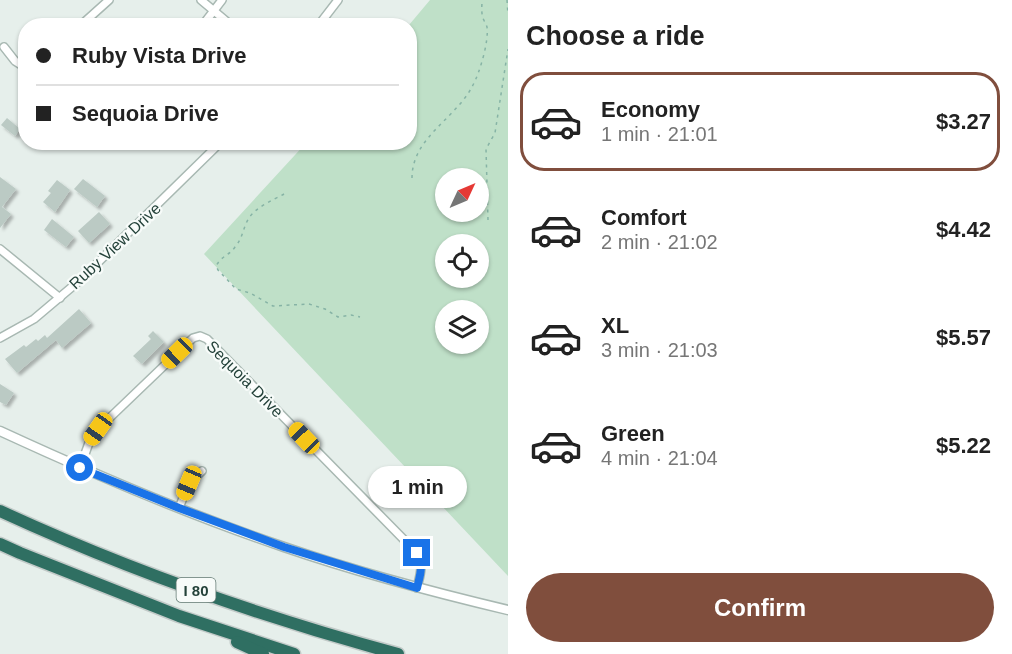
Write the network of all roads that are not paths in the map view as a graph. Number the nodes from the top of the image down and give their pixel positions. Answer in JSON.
{"nodes":[{"id":1,"x":201,"y":0,"type":"edge"},
{"id":2,"x":222,"y":0,"type":"edge"},
{"id":3,"x":338,"y":0,"type":"edge"},
{"id":4,"x":104,"y":2,"type":"edge"},
{"id":5,"x":214,"y":10,"type":"junction"},
{"id":6,"x":88,"y":18,"type":"edge"},
{"id":7,"x":208,"y":18,"type":"edge"},
{"id":8,"x":223,"y":18,"type":"edge"},
{"id":9,"x":324,"y":18,"type":"edge"},
{"id":10,"x":4,"y":47,"type":"dead end"},
{"id":11,"x":18,"y":63,"type":"edge"},
{"id":12,"x":214,"y":150,"type":"edge"},
{"id":13,"x":0,"y":249,"type":"edge"},
{"id":14,"x":60,"y":298,"type":"junction"},
{"id":15,"x":0,"y":338,"type":"edge"},
{"id":16,"x":0,"y":431,"type":"edge"},
{"id":17,"x":80,"y":468,"type":"junction"},
{"id":18,"x":202,"y":471,"type":"dead end"},
{"id":19,"x":179,"y":508,"type":"junction"},
{"id":20,"x":0,"y":511,"type":"edge"},
{"id":21,"x":0,"y":544,"type":"edge"},
{"id":22,"x":417,"y":588,"type":"junction"},
{"id":23,"x":508,"y":610,"type":"edge"},
{"id":24,"x":178,"y":616,"type":"junction"},
{"id":25,"x":263,"y":654,"type":"edge"},
{"id":26,"x":294,"y":654,"type":"edge"},
{"id":27,"x":398,"y":654,"type":"edge"}],
"edges":[{"from":1,"to":5,"type":"street"},
{"from":2,"to":5,"type":"street"},
{"from":3,"to":9,"type":"street"},
{"from":4,"to":6,"type":"street"},
{"from":5,"to":7,"type":"street"},
{"from":5,"to":8,"type":"street"},
{"from":10,"to":11,"type":"street"},
{"from":12,"to":14,"type":"street","name":"Ruby View Drive"},
{"from":13,"to":14,"type":"street"},
{"from":14,"to":15,"type":"street","name":"Ruby View Drive"},
{"from":16,"to":17,"type":"street"},
{"from":17,"to":19,"type":"street"},
{"from":17,"to":22,"type":"street","name":"Sequoia Drive"},
{"from":18,"to":19,"type":"street"},
{"from":19,"to":22,"type":"street"},
{"from":20,"to":27,"type":"highway","number":"I 80"},
{"from":21,"to":24,"type":"highway","number":"I 80"},
{"from":22,"to":23,"type":"street"},
{"from":24,"to":25,"type":"highway"},
{"from":24,"to":26,"type":"highway","number":"I 80"}]}
